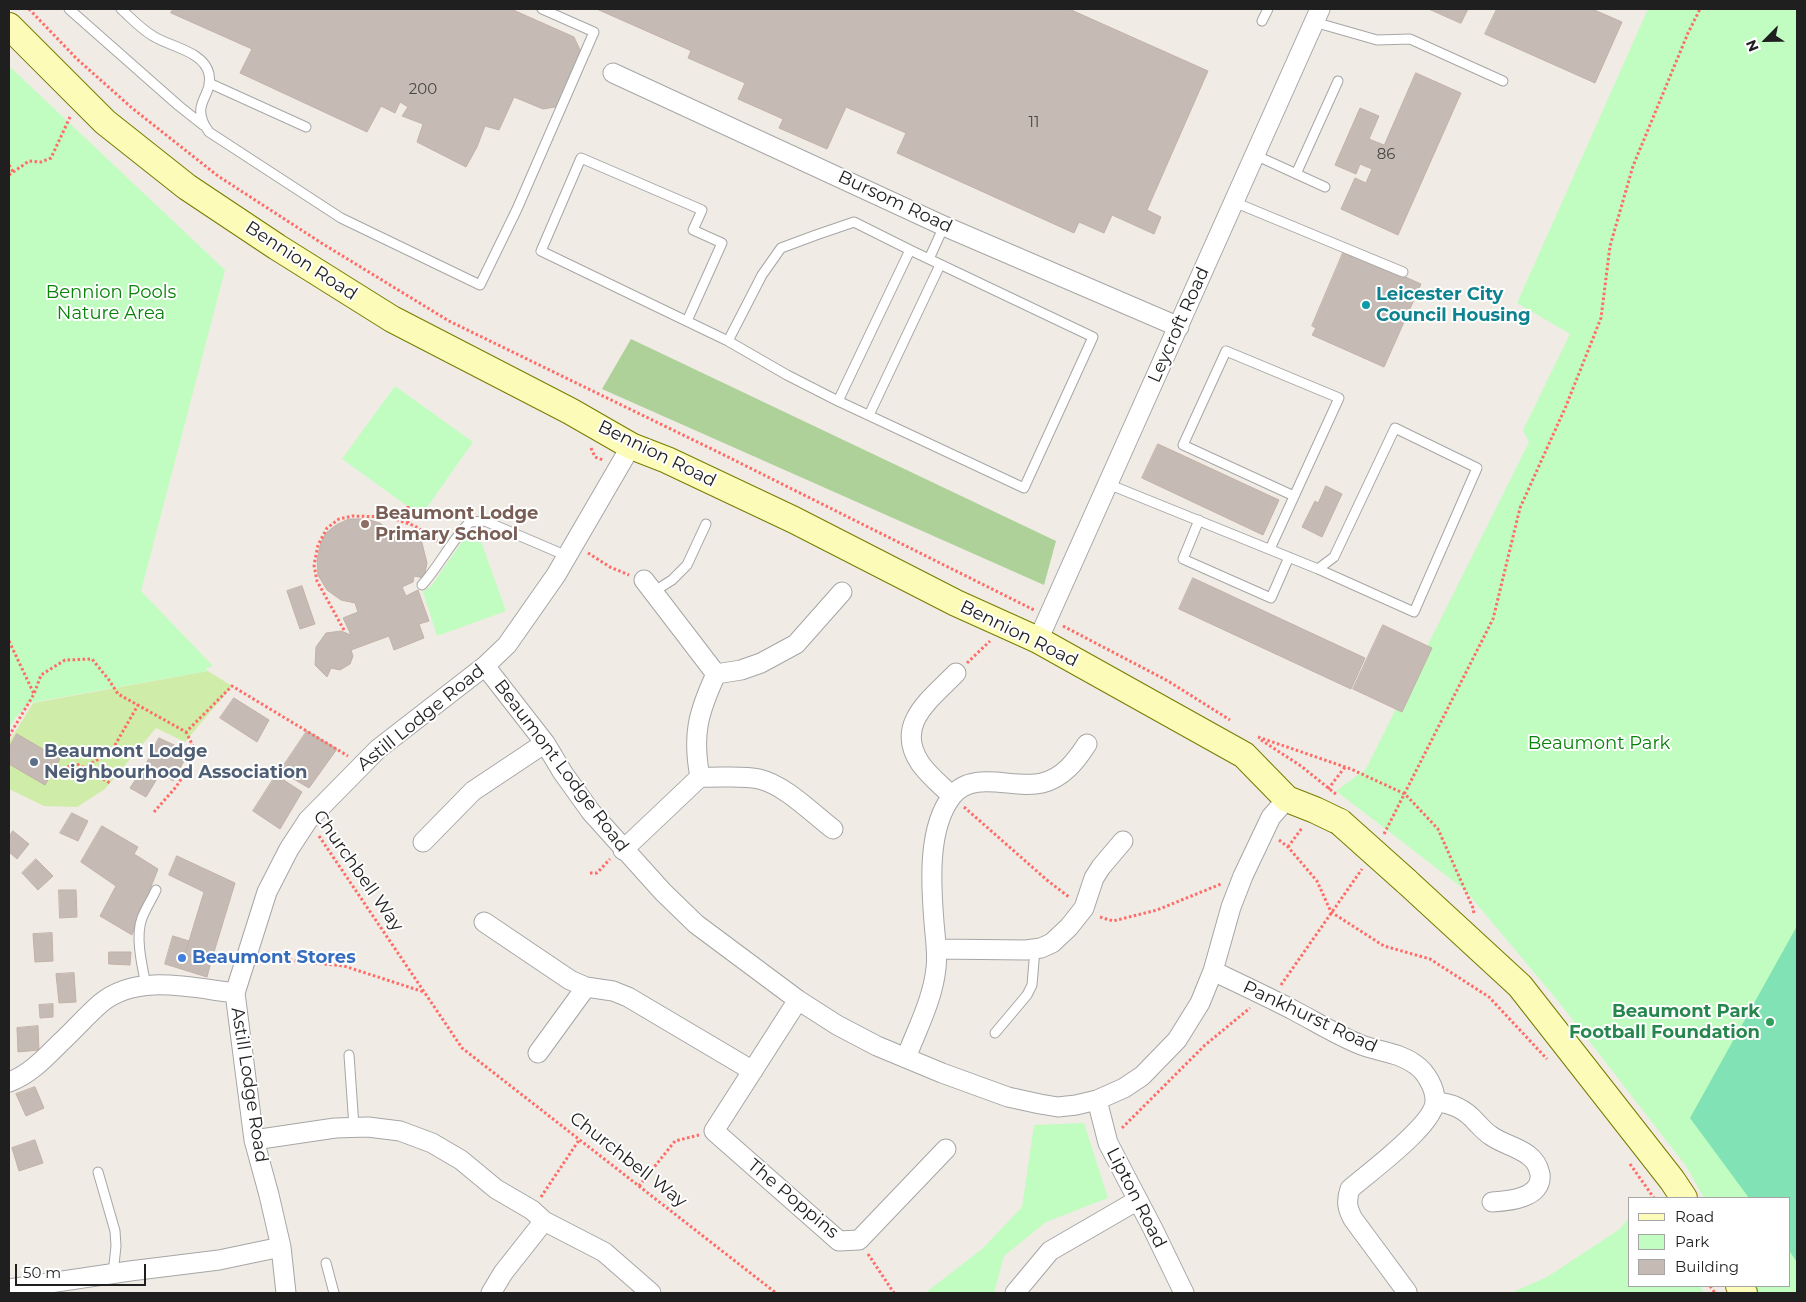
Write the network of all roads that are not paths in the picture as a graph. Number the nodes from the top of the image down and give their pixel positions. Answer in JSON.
{"nodes":[{"id":1,"x":69,"y":9,"type":"edge"},
{"id":2,"x":121,"y":9,"type":"edge"},
{"id":3,"x":542,"y":9,"type":"edge"},
{"id":4,"x":1268,"y":9,"type":"edge"},
{"id":5,"x":1317,"y":15,"type":"edge"},
{"id":6,"x":1262,"y":22,"type":"dead end"},
{"id":7,"x":9,"y":26,"type":"edge"},
{"id":8,"x":613,"y":73,"type":"dead end"},
{"id":9,"x":1338,"y":81,"type":"dead end"},
{"id":10,"x":1504,"y":81,"type":"dead end"},
{"id":11,"x":209,"y":83,"type":"junction"},
{"id":12,"x":204,"y":125,"type":"junction"},
{"id":13,"x":306,"y":128,"type":"dead end"},
{"id":14,"x":1255,"y":155,"type":"junction"},
{"id":15,"x":1296,"y":174,"type":"junction"},
{"id":16,"x":1326,"y":187,"type":"dead end"},
{"id":17,"x":1234,"y":202,"type":"junction"},
{"id":18,"x":944,"y":226,"type":"junction"},
{"id":19,"x":910,"y":250,"type":"junction"},
{"id":20,"x":929,"y":259,"type":"junction"},
{"id":21,"x":940,"y":265,"type":"junction"},
{"id":22,"x":1403,"y":272,"type":"dead end"},
{"id":23,"x":687,"y":321,"type":"junction"},
{"id":24,"x":1179,"y":326,"type":"junction"},
{"id":25,"x":728,"y":340,"type":"junction"},
{"id":26,"x":838,"y":401,"type":"junction"},
{"id":27,"x":869,"y":415,"type":"junction"},
{"id":28,"x":631,"y":446,"type":"junction"},
{"id":29,"x":1108,"y":484,"type":"junction"},
{"id":30,"x":1294,"y":496,"type":"junction"},
{"id":31,"x":1199,"y":520,"type":"junction"},
{"id":32,"x":706,"y":524,"type":"dead end"},
{"id":33,"x":570,"y":549,"type":"junction"},
{"id":34,"x":1270,"y":549,"type":"junction"},
{"id":35,"x":1290,"y":557,"type":"junction"},
{"id":36,"x":1318,"y":569,"type":"junction"},
{"id":37,"x":422,"y":586,"type":"dead end"},
{"id":38,"x":648,"y":586,"type":"joint"},
{"id":39,"x":842,"y":592,"type":"dead end"},
{"id":40,"x":1043,"y":629,"type":"junction"},
{"id":41,"x":485,"y":666,"type":"junction"},
{"id":42,"x":956,"y":673,"type":"road end"},
{"id":43,"x":716,"y":674,"type":"junction"},
{"id":44,"x":545,"y":743,"type":"junction"},
{"id":45,"x":1087,"y":744,"type":"dead end"},
{"id":46,"x":700,"y":778,"type":"junction"},
{"id":47,"x":952,"y":796,"type":"junction"},
{"id":48,"x":1287,"y":799,"type":"junction"},
{"id":49,"x":833,"y":829,"type":"dead end"},
{"id":50,"x":1123,"y":841,"type":"dead end"},
{"id":51,"x":422,"y":842,"type":"dead end"},
{"id":52,"x":623,"y":850,"type":"junction"},
{"id":53,"x":156,"y":890,"type":"dead end"},
{"id":54,"x":484,"y":922,"type":"dead end"},
{"id":55,"x":936,"y":949,"type":"junction"},
{"id":56,"x":1035,"y":949,"type":"junction"},
{"id":57,"x":1213,"y":971,"type":"junction"},
{"id":58,"x":146,"y":985,"type":"junction"},
{"id":59,"x":586,"y":987,"type":"junction"},
{"id":60,"x":234,"y":993,"type":"junction"},
{"id":61,"x":798,"y":1000,"type":"junction"},
{"id":62,"x":995,"y":1033,"type":"dead end"},
{"id":63,"x":538,"y":1053,"type":"dead end"},
{"id":64,"x":349,"y":1055,"type":"dead end"},
{"id":65,"x":906,"y":1058,"type":"junction"},
{"id":66,"x":754,"y":1070,"type":"junction"},
{"id":67,"x":9,"y":1082,"type":"edge"},
{"id":68,"x":1097,"y":1100,"type":"junction"},
{"id":69,"x":1436,"y":1102,"type":"junction"},
{"id":70,"x":354,"y":1127,"type":"junction"},
{"id":71,"x":254,"y":1140,"type":"junction"},
{"id":72,"x":946,"y":1149,"type":"dead end"},
{"id":73,"x":98,"y":1172,"type":"dead end"},
{"id":74,"x":1683,"y":1197,"type":"edge"},
{"id":75,"x":1138,"y":1200,"type":"junction"},
{"id":76,"x":1492,"y":1202,"type":"dead end"},
{"id":77,"x":538,"y":1215,"type":"junction"},
{"id":78,"x":281,"y":1247,"type":"junction"},
{"id":79,"x":326,"y":1263,"type":"dead end"},
{"id":80,"x":113,"y":1274,"type":"junction"},
{"id":81,"x":9,"y":1290,"type":"edge"},
{"id":82,"x":1407,"y":1292,"type":"edge"},
{"id":83,"x":286,"y":1293,"type":"edge"},
{"id":84,"x":334,"y":1293,"type":"edge"},
{"id":85,"x":491,"y":1293,"type":"edge"},
{"id":86,"x":651,"y":1293,"type":"edge"},
{"id":87,"x":1015,"y":1293,"type":"edge"},
{"id":88,"x":1184,"y":1293,"type":"edge"}],
"edges":[{"from":1,"to":12,"type":"lane"},
{"from":2,"to":11,"type":"lane"},
{"from":3,"to":12,"type":"lane"},
{"from":4,"to":6,"type":"lane"},
{"from":5,"to":10,"type":"lane"},
{"from":5,"to":14,"type":"street","name":"Leycroft Road"},
{"from":7,"to":28,"type":"street","name":"Bennion Road"},
{"from":8,"to":18,"type":"street","name":"Bursom Road"},
{"from":9,"to":15,"type":"lane"},
{"from":11,"to":12,"type":"lane"},
{"from":11,"to":13,"type":"lane"},
{"from":14,"to":15,"type":"lane"},
{"from":14,"to":17,"type":"street","name":"Leycroft Road"},
{"from":15,"to":16,"type":"lane"},
{"from":17,"to":22,"type":"lane"},
{"from":17,"to":24,"type":"street","name":"Leycroft Road"},
{"from":18,"to":20,"type":"lane"},
{"from":18,"to":24,"type":"street","name":"Bursom Road"},
{"from":19,"to":20,"type":"lane"},
{"from":19,"to":25,"type":"lane"},
{"from":19,"to":26,"type":"lane"},
{"from":20,"to":21,"type":"lane"},
{"from":21,"to":27,"type":"lane"},
{"from":21,"to":27,"type":"lane"},
{"from":23,"to":23,"type":"lane"},
{"from":23,"to":25,"type":"lane"},
{"from":24,"to":29,"type":"street","name":"Leycroft Road"},
{"from":25,"to":26,"type":"lane"},
{"from":26,"to":27,"type":"lane"},
{"from":28,"to":33,"type":"street","name":"Astill Lodge Road"},
{"from":28,"to":40,"type":"street","name":"Bennion Road"},
{"from":29,"to":31,"type":"lane"},
{"from":29,"to":40,"type":"street","name":"Leycroft Road"},
{"from":30,"to":30,"type":"lane"},
{"from":30,"to":34,"type":"lane"},
{"from":31,"to":34,"type":"lane"},
{"from":31,"to":35,"type":"lane"},
{"from":32,"to":38,"type":"lane"},
{"from":33,"to":37,"type":"lane"},
{"from":33,"to":41,"type":"street","name":"Astill Lodge Road"},
{"from":34,"to":35,"type":"lane"},
{"from":35,"to":36,"type":"lane"},
{"from":36,"to":36,"type":"lane"},
{"from":38,"to":43,"type":"street"},
{"from":39,"to":43,"type":"street"},
{"from":40,"to":48,"type":"street","name":"Bennion Road"},
{"from":41,"to":44,"type":"street","name":"Beaumont Lodge Road"},
{"from":41,"to":60,"type":"street","name":"Astill Lodge Road"},
{"from":42,"to":47,"type":"street"},
{"from":43,"to":46,"type":"street"},
{"from":44,"to":51,"type":"street"},
{"from":44,"to":52,"type":"street","name":"Beaumont Lodge Road"},
{"from":45,"to":47,"type":"street"},
{"from":46,"to":49,"type":"street"},
{"from":46,"to":52,"type":"street"},
{"from":47,"to":55,"type":"street"},
{"from":48,"to":57,"type":"street","name":"Beaumont Lodge Road"},
{"from":48,"to":74,"type":"street","bridge":true},
{"from":50,"to":56,"type":"street"},
{"from":52,"to":61,"type":"street","name":"Beaumont Lodge Road"},
{"from":53,"to":58,"type":"lane"},
{"from":54,"to":59,"type":"street"},
{"from":55,"to":56,"type":"street"},
{"from":55,"to":65,"type":"street"},
{"from":56,"to":62,"type":"lane"},
{"from":57,"to":68,"type":"street","name":"Beaumont Lodge Road"},
{"from":57,"to":69,"type":"street","name":"Pankhurst Road"},
{"from":58,"to":60,"type":"street"},
{"from":58,"to":67,"type":"street"},
{"from":59,"to":63,"type":"street"},
{"from":59,"to":66,"type":"street"},
{"from":60,"to":71,"type":"street","name":"Astill Lodge Road"},
{"from":61,"to":65,"type":"street","name":"Beaumont Lodge Road"},
{"from":61,"to":66,"type":"street"},
{"from":64,"to":70,"type":"lane"},
{"from":65,"to":68,"type":"street","name":"Beaumont Lodge Road"},
{"from":66,"to":72,"type":"street","name":"The Poppins"},
{"from":68,"to":75,"type":"street","name":"Lipton Road"},
{"from":69,"to":76,"type":"street"},
{"from":69,"to":82,"type":"street"},
{"from":70,"to":71,"type":"street"},
{"from":70,"to":77,"type":"street"},
{"from":71,"to":78,"type":"street","name":"Astill Lodge Road"},
{"from":73,"to":80,"type":"lane"},
{"from":75,"to":87,"type":"street"},
{"from":75,"to":88,"type":"street","name":"Lipton Road"},
{"from":77,"to":85,"type":"street"},
{"from":77,"to":86,"type":"street"},
{"from":78,"to":80,"type":"street"},
{"from":78,"to":83,"type":"street","name":"Astill Lodge Road"},
{"from":79,"to":84,"type":"lane"},
{"from":80,"to":81,"type":"street"}]}
